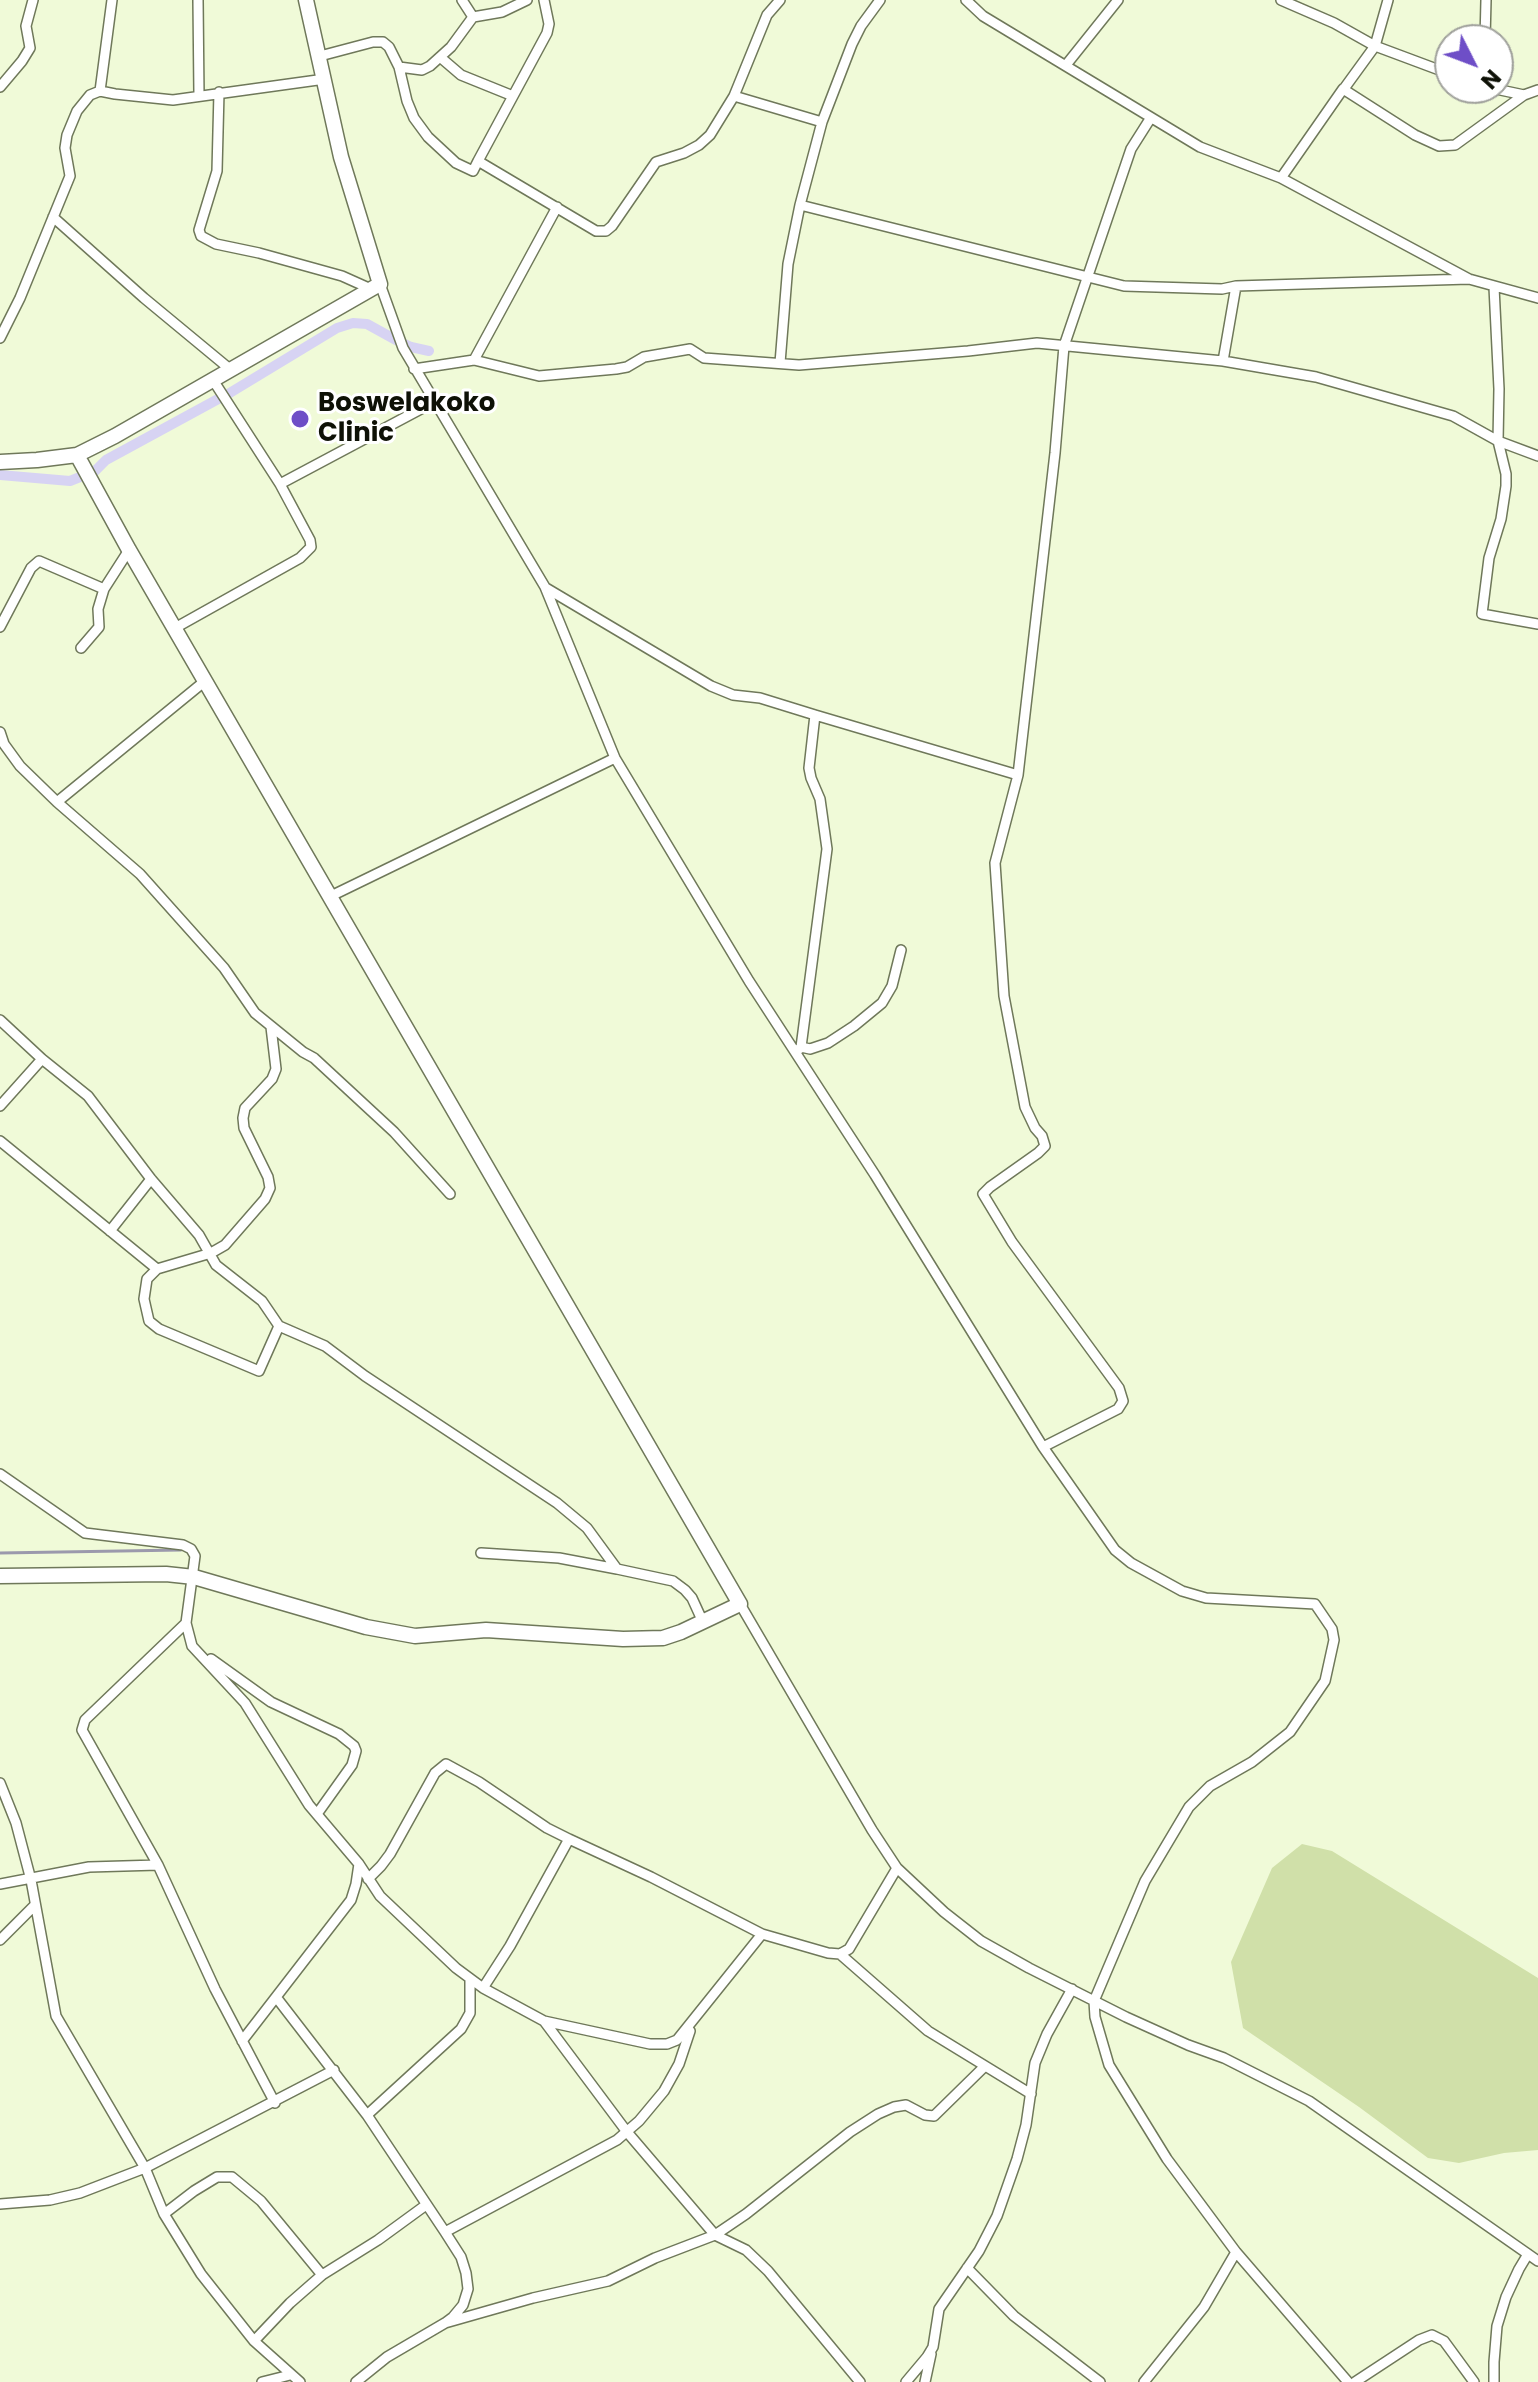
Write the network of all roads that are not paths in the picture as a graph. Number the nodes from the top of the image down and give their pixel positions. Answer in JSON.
{"nodes":[{"id":1,"x":33,"y":0,"type":"edge"},
{"id":2,"x":112,"y":0,"type":"edge"},
{"id":3,"x":198,"y":0,"type":"edge"},
{"id":4,"x":306,"y":0,"type":"edge"},
{"id":5,"x":462,"y":0,"type":"edge"},
{"id":6,"x":527,"y":0,"type":"edge"},
{"id":7,"x":544,"y":0,"type":"edge"},
{"id":8,"x":780,"y":0,"type":"edge"},
{"id":9,"x":880,"y":0,"type":"edge"},
{"id":10,"x":966,"y":0,"type":"edge"},
{"id":11,"x":1118,"y":0,"type":"edge"},
{"id":12,"x":1281,"y":0,"type":"edge"},
{"id":13,"x":1388,"y":0,"type":"edge"},
{"id":14,"x":1397,"y":0,"type":"edge"},
{"id":15,"x":1486,"y":0,"type":"edge"},
{"id":16,"x":473,"y":17,"type":"junction"},
{"id":17,"x":1485,"y":24,"type":"edge"},
{"id":18,"x":1375,"y":46,"type":"junction"},
{"id":19,"x":320,"y":56,"type":"junction"},
{"id":20,"x":440,"y":57,"type":"junction"},
{"id":21,"x":1066,"y":65,"type":"junction"},
{"id":22,"x":399,"y":67,"type":"junction"},
{"id":23,"x":1434,"y":68,"type":"edge"},
{"id":24,"x":325,"y":79,"type":"junction"},
{"id":25,"x":0,"y":87,"type":"edge"},
{"id":26,"x":1343,"y":90,"type":"junction"},
{"id":27,"x":1538,"y":90,"type":"edge"},
{"id":28,"x":100,"y":91,"type":"junction"},
{"id":29,"x":219,"y":92,"type":"junction"},
{"id":30,"x":1514,"y":93,"type":"edge"},
{"id":31,"x":199,"y":95,"type":"junction"},
{"id":32,"x":1524,"y":95,"type":"junction"},
{"id":33,"x":513,"y":96,"type":"junction"},
{"id":34,"x":734,"y":96,"type":"junction"},
{"id":35,"x":1150,"y":119,"type":"junction"},
{"id":36,"x":822,"y":122,"type":"junction"},
{"id":37,"x":478,"y":161,"type":"junction"},
{"id":38,"x":1281,"y":178,"type":"junction"},
{"id":39,"x":800,"y":205,"type":"junction"},
{"id":40,"x":557,"y":207,"type":"junction"},
{"id":41,"x":53,"y":217,"type":"junction"},
{"id":42,"x":1089,"y":277,"type":"junction"},
{"id":43,"x":1469,"y":279,"type":"junction"},
{"id":44,"x":376,"y":286,"type":"junction"},
{"id":45,"x":1236,"y":286,"type":"junction"},
{"id":46,"x":1494,"y":287,"type":"junction"},
{"id":47,"x":1538,"y":298,"type":"edge"},
{"id":48,"x":0,"y":338,"type":"edge"},
{"id":49,"x":1064,"y":346,"type":"junction"},
{"id":50,"x":474,"y":360,"type":"junction"},
{"id":51,"x":1223,"y":361,"type":"junction"},
{"id":52,"x":780,"y":363,"type":"junction"},
{"id":53,"x":414,"y":369,"type":"junction"},
{"id":54,"x":231,"y":370,"type":"junction"},
{"id":55,"x":213,"y":380,"type":"junction"},
{"id":56,"x":434,"y":402,"type":"junction"},
{"id":57,"x":1498,"y":441,"type":"junction"},
{"id":58,"x":1538,"y":456,"type":"edge"},
{"id":59,"x":79,"y":460,"type":"junction"},
{"id":60,"x":0,"y":462,"type":"edge"},
{"id":61,"x":280,"y":484,"type":"junction"},
{"id":62,"x":129,"y":550,"type":"junction"},
{"id":63,"x":545,"y":587,"type":"junction"},
{"id":64,"x":104,"y":589,"type":"junction"},
{"id":65,"x":1538,"y":624,"type":"edge"},
{"id":66,"x":0,"y":627,"type":"edge"},
{"id":67,"x":175,"y":628,"type":"junction"},
{"id":68,"x":81,"y":648,"type":"dead end"},
{"id":69,"x":205,"y":681,"type":"junction"},
{"id":70,"x":815,"y":715,"type":"junction"},
{"id":71,"x":0,"y":732,"type":"edge"},
{"id":72,"x":615,"y":758,"type":"junction"},
{"id":73,"x":1018,"y":775,"type":"junction"},
{"id":74,"x":57,"y":802,"type":"junction"},
{"id":75,"x":331,"y":896,"type":"junction"},
{"id":76,"x":901,"y":950,"type":"dead end"},
{"id":77,"x":0,"y":1020,"type":"edge"},
{"id":78,"x":271,"y":1027,"type":"junction"},
{"id":79,"x":798,"y":1050,"type":"junction"},
{"id":80,"x":42,"y":1059,"type":"junction"},
{"id":81,"x":0,"y":1106,"type":"edge"},
{"id":82,"x":0,"y":1141,"type":"edge"},
{"id":83,"x":151,"y":1179,"type":"junction"},
{"id":84,"x":450,"y":1194,"type":"dead end"},
{"id":85,"x":110,"y":1231,"type":"junction"},
{"id":86,"x":211,"y":1253,"type":"junction"},
{"id":87,"x":157,"y":1269,"type":"junction"},
{"id":88,"x":279,"y":1326,"type":"junction"},
{"id":89,"x":1043,"y":1447,"type":"junction"},
{"id":90,"x":0,"y":1474,"type":"edge"},
{"id":91,"x":481,"y":1553,"type":"dead end"},
{"id":92,"x":617,"y":1569,"type":"junction"},
{"id":93,"x":0,"y":1576,"type":"edge"},
{"id":94,"x":194,"y":1577,"type":"junction"},
{"id":95,"x":740,"y":1604,"type":"junction"},
{"id":96,"x":703,"y":1622,"type":"junction"},
{"id":97,"x":186,"y":1623,"type":"junction"},
{"id":98,"x":192,"y":1646,"type":"junction"},
{"id":99,"x":0,"y":1783,"type":"edge"},
{"id":100,"x":317,"y":1814,"type":"junction"},
{"id":101,"x":569,"y":1839,"type":"junction"},
{"id":102,"x":359,"y":1864,"type":"junction"},
{"id":103,"x":158,"y":1865,"type":"junction"},
{"id":104,"x":897,"y":1868,"type":"junction"},
{"id":105,"x":368,"y":1879,"type":"junction"},
{"id":106,"x":31,"y":1880,"type":"junction"},
{"id":107,"x":0,"y":1884,"type":"edge"},
{"id":108,"x":35,"y":1905,"type":"junction"},
{"id":109,"x":762,"y":1934,"type":"junction"},
{"id":110,"x":0,"y":1940,"type":"edge"},
{"id":111,"x":840,"y":1954,"type":"junction"},
{"id":112,"x":470,"y":1980,"type":"junction"},
{"id":113,"x":483,"y":1988,"type":"junction"},
{"id":114,"x":1072,"y":1989,"type":"junction"},
{"id":115,"x":276,"y":1997,"type":"junction"},
{"id":116,"x":1094,"y":2001,"type":"junction"},
{"id":117,"x":544,"y":2021,"type":"junction"},
{"id":118,"x":693,"y":2023,"type":"junction"},
{"id":119,"x":242,"y":2041,"type":"junction"},
{"id":120,"x":985,"y":2066,"type":"junction"},
{"id":121,"x":334,"y":2070,"type":"junction"},
{"id":122,"x":1031,"y":2094,"type":"junction"},
{"id":123,"x":275,"y":2103,"type":"junction"},
{"id":124,"x":367,"y":2115,"type":"junction"},
{"id":125,"x":627,"y":2132,"type":"junction"},
{"id":126,"x":145,"y":2168,"type":"junction"},
{"id":127,"x":0,"y":2204,"type":"edge"},
{"id":128,"x":426,"y":2205,"type":"junction"},
{"id":129,"x":164,"y":2214,"type":"junction"},
{"id":130,"x":445,"y":2232,"type":"junction"},
{"id":131,"x":715,"y":2235,"type":"junction"},
{"id":132,"x":1236,"y":2252,"type":"junction"},
{"id":133,"x":1528,"y":2254,"type":"junction"},
{"id":134,"x":1538,"y":2261,"type":"edge"},
{"id":135,"x":967,"y":2268,"type":"junction"},
{"id":136,"x":322,"y":2275,"type":"junction"},
{"id":137,"x":445,"y":2323,"type":"junction"},
{"id":138,"x":254,"y":2341,"type":"junction"},
{"id":139,"x":933,"y":2347,"type":"junction"},
{"id":140,"x":290,"y":2375,"type":"junction"},
{"id":141,"x":262,"y":2382,"type":"edge"},
{"id":142,"x":300,"y":2382,"type":"edge"},
{"id":143,"x":356,"y":2382,"type":"edge"},
{"id":144,"x":860,"y":2382,"type":"edge"},
{"id":145,"x":906,"y":2382,"type":"edge"},
{"id":146,"x":925,"y":2382,"type":"edge"},
{"id":147,"x":1100,"y":2382,"type":"edge"},
{"id":148,"x":1144,"y":2382,"type":"edge"},
{"id":149,"x":1348,"y":2382,"type":"edge"},
{"id":150,"x":1355,"y":2382,"type":"edge"},
{"id":151,"x":1474,"y":2382,"type":"edge"},
{"id":152,"x":1494,"y":2382,"type":"edge"}],
"edges":[{"from":1,"to":25,"type":"street"},
{"from":2,"to":28,"type":"street"},
{"from":3,"to":31,"type":"street"},
{"from":4,"to":19,"type":"street"},
{"from":5,"to":16,"type":"street"},
{"from":6,"to":16,"type":"street"},
{"from":7,"to":33,"type":"street"},
{"from":8,"to":34,"type":"street"},
{"from":9,"to":36,"type":"street"},
{"from":10,"to":21,"type":"street"},
{"from":11,"to":21,"type":"street"},
{"from":12,"to":18,"type":"street"},
{"from":13,"to":14,"type":"street"},
{"from":13,"to":18,"type":"street"},
{"from":15,"to":17,"type":"street"},
{"from":16,"to":20,"type":"street"},
{"from":18,"to":23,"type":"street"},
{"from":18,"to":26,"type":"street"},
{"from":19,"to":22,"type":"street"},
{"from":19,"to":24,"type":"street"},
{"from":20,"to":22,"type":"street"},
{"from":20,"to":33,"type":"street"},
{"from":21,"to":35,"type":"street"},
{"from":22,"to":37,"type":"street"},
{"from":24,"to":29,"type":"street"},
{"from":24,"to":44,"type":"street"},
{"from":26,"to":32,"type":"street"},
{"from":26,"to":38,"type":"street"},
{"from":27,"to":32,"type":"street"},
{"from":28,"to":31,"type":"street"},
{"from":28,"to":41,"type":"street"},
{"from":29,"to":31,"type":"street"},
{"from":29,"to":44,"type":"street"},
{"from":30,"to":32,"type":"street"},
{"from":33,"to":37,"type":"street"},
{"from":34,"to":36,"type":"street"},
{"from":34,"to":40,"type":"street"},
{"from":35,"to":38,"type":"street"},
{"from":35,"to":42,"type":"street"},
{"from":36,"to":39,"type":"street"},
{"from":37,"to":40,"type":"street"},
{"from":38,"to":43,"type":"street"},
{"from":39,"to":42,"type":"street"},
{"from":39,"to":52,"type":"street"},
{"from":40,"to":50,"type":"street"},
{"from":41,"to":48,"type":"street"},
{"from":41,"to":54,"type":"street"},
{"from":42,"to":45,"type":"street"},
{"from":42,"to":49,"type":"street"},
{"from":43,"to":45,"type":"street"},
{"from":43,"to":46,"type":"street"},
{"from":44,"to":53,"type":"street"},
{"from":44,"to":54,"type":"street"},
{"from":45,"to":51,"type":"street"},
{"from":46,"to":47,"type":"street"},
{"from":46,"to":57,"type":"street"},
{"from":49,"to":51,"type":"street"},
{"from":49,"to":52,"type":"street"},
{"from":49,"to":73,"type":"street"},
{"from":50,"to":52,"type":"street"},
{"from":50,"to":53,"type":"street"},
{"from":51,"to":57,"type":"street"},
{"from":53,"to":56,"type":"street"},
{"from":54,"to":55,"type":"street"},
{"from":55,"to":59,"type":"street"},
{"from":55,"to":61,"type":"street"},
{"from":56,"to":61,"type":"street"},
{"from":56,"to":63,"type":"street"},
{"from":57,"to":58,"type":"street"},
{"from":57,"to":65,"type":"street"},
{"from":59,"to":60,"type":"street"},
{"from":59,"to":62,"type":"street"},
{"from":61,"to":67,"type":"street"},
{"from":62,"to":64,"type":"street"},
{"from":62,"to":67,"type":"street"},
{"from":63,"to":70,"type":"street"},
{"from":63,"to":72,"type":"street"},
{"from":64,"to":66,"type":"street"},
{"from":64,"to":68,"type":"street"},
{"from":67,"to":69,"type":"street"},
{"from":69,"to":74,"type":"street"},
{"from":69,"to":75,"type":"street"},
{"from":70,"to":73,"type":"street"},
{"from":70,"to":79,"type":"street"},
{"from":71,"to":74,"type":"street"},
{"from":72,"to":75,"type":"street"},
{"from":72,"to":79,"type":"street"},
{"from":73,"to":89,"type":"street"},
{"from":74,"to":78,"type":"street"},
{"from":75,"to":95,"type":"street"},
{"from":76,"to":79,"type":"street"},
{"from":77,"to":80,"type":"street"},
{"from":78,"to":84,"type":"street"},
{"from":78,"to":86,"type":"street"},
{"from":79,"to":89,"type":"street"},
{"from":80,"to":81,"type":"street"},
{"from":80,"to":83,"type":"street"},
{"from":82,"to":85,"type":"street"},
{"from":83,"to":85,"type":"street"},
{"from":83,"to":86,"type":"street"},
{"from":85,"to":87,"type":"street"},
{"from":86,"to":87,"type":"street"},
{"from":86,"to":88,"type":"street"},
{"from":87,"to":88,"type":"street"},
{"from":88,"to":92,"type":"street"},
{"from":89,"to":116,"type":"street"},
{"from":90,"to":94,"type":"street"},
{"from":91,"to":92,"type":"street"},
{"from":92,"to":96,"type":"street"},
{"from":93,"to":94,"type":"street"},
{"from":94,"to":96,"type":"street"},
{"from":94,"to":97,"type":"street"},
{"from":95,"to":96,"type":"street"},
{"from":95,"to":104,"type":"street"},
{"from":97,"to":98,"type":"street"},
{"from":97,"to":103,"type":"street"},
{"from":98,"to":100,"type":"street"},
{"from":98,"to":100,"type":"street"},
{"from":99,"to":106,"type":"street"},
{"from":100,"to":102,"type":"street"},
{"from":101,"to":105,"type":"street"},
{"from":101,"to":109,"type":"street"},
{"from":101,"to":113,"type":"street"},
{"from":102,"to":105,"type":"street"},
{"from":102,"to":115,"type":"street"},
{"from":103,"to":106,"type":"street"},
{"from":103,"to":119,"type":"street"},
{"from":104,"to":111,"type":"street"},
{"from":104,"to":114,"type":"street"},
{"from":105,"to":112,"type":"street"},
{"from":106,"to":107,"type":"street"},
{"from":106,"to":108,"type":"street"},
{"from":108,"to":110,"type":"street"},
{"from":108,"to":126,"type":"street"},
{"from":109,"to":111,"type":"street"},
{"from":109,"to":118,"type":"street"},
{"from":111,"to":120,"type":"street"},
{"from":112,"to":113,"type":"street"},
{"from":112,"to":124,"type":"street"},
{"from":113,"to":117,"type":"street"},
{"from":114,"to":116,"type":"street"},
{"from":114,"to":122,"type":"street"},
{"from":115,"to":119,"type":"street"},
{"from":115,"to":121,"type":"street"},
{"from":116,"to":132,"type":"street"},
{"from":116,"to":133,"type":"street"},
{"from":117,"to":118,"type":"street"},
{"from":117,"to":125,"type":"street"},
{"from":118,"to":125,"type":"street"},
{"from":119,"to":123,"type":"street"},
{"from":120,"to":122,"type":"street"},
{"from":120,"to":131,"type":"street"},
{"from":121,"to":123,"type":"street"},
{"from":121,"to":124,"type":"street"},
{"from":122,"to":135,"type":"street"},
{"from":123,"to":126,"type":"street"},
{"from":124,"to":128,"type":"street"},
{"from":125,"to":130,"type":"street"},
{"from":125,"to":131,"type":"street"},
{"from":126,"to":127,"type":"street"},
{"from":126,"to":129,"type":"street"},
{"from":128,"to":130,"type":"street"},
{"from":128,"to":136,"type":"street"},
{"from":129,"to":136,"type":"street"},
{"from":129,"to":138,"type":"street"},
{"from":130,"to":137,"type":"street"},
{"from":131,"to":137,"type":"street"},
{"from":131,"to":144,"type":"street"},
{"from":132,"to":148,"type":"street"},
{"from":132,"to":149,"type":"street"},
{"from":133,"to":134,"type":"street"},
{"from":133,"to":152,"type":"street"},
{"from":135,"to":139,"type":"street"},
{"from":135,"to":147,"type":"street"},
{"from":136,"to":138,"type":"street"},
{"from":137,"to":143,"type":"street"},
{"from":138,"to":140,"type":"street"},
{"from":139,"to":145,"type":"street"},
{"from":139,"to":146,"type":"street"},
{"from":140,"to":141,"type":"street"},
{"from":140,"to":142,"type":"street"},
{"from":150,"to":151,"type":"street"}]}
